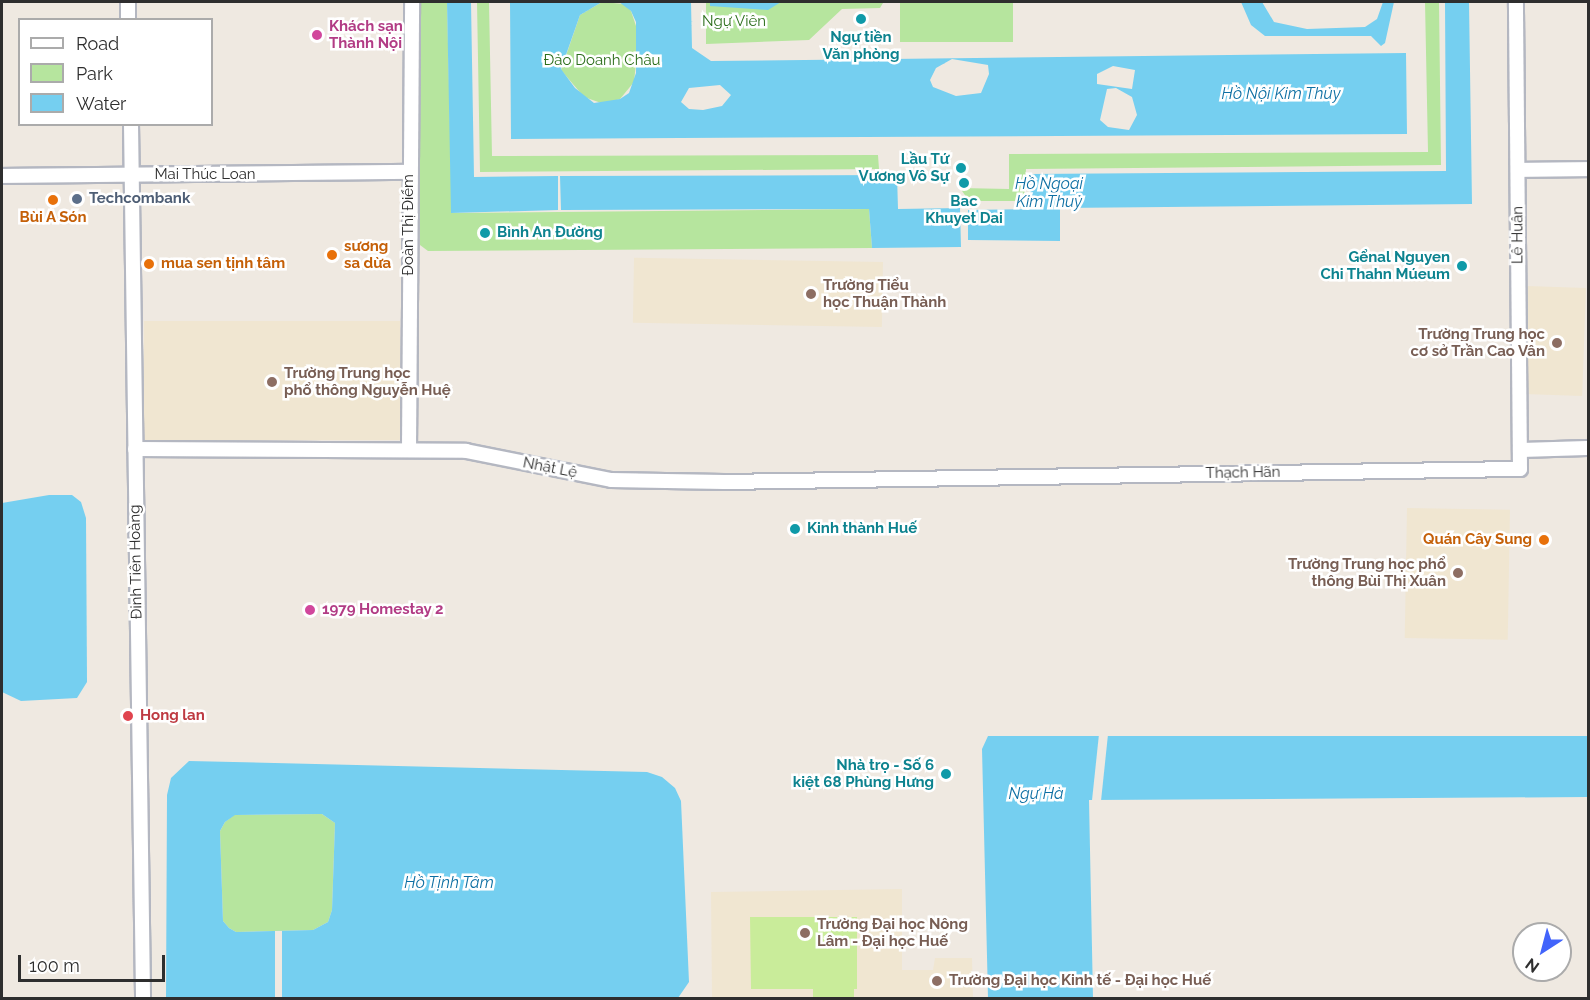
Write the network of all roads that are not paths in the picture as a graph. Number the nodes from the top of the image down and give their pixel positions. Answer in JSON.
{"nodes":[{"id":1,"x":128,"y":2,"type":"edge"},
{"id":2,"x":412,"y":2,"type":"edge"},
{"id":3,"x":1516,"y":2,"type":"edge"},
{"id":4,"x":129,"y":18,"type":"edge"},
{"id":5,"x":131,"y":126,"type":"edge"},
{"id":6,"x":1588,"y":169,"type":"edge"},
{"id":7,"x":1518,"y":170,"type":"junction"},
{"id":8,"x":409,"y":171,"type":"junction"},
{"id":9,"x":2,"y":176,"type":"edge"},
{"id":10,"x":131,"y":176,"type":"junction"},
{"id":11,"x":1588,"y":448,"type":"edge"},
{"id":12,"x":135,"y":449,"type":"junction"},
{"id":13,"x":409,"y":449,"type":"junction"},
{"id":14,"x":1520,"y":450,"type":"junction"},
{"id":15,"x":1520,"y":469,"type":"joint"},
{"id":16,"x":967,"y":478,"type":"joint"},
{"id":17,"x":143,"y":999,"type":"edge"}],
"edges":[{"from":1,"to":4,"type":"street"},
{"from":2,"to":8,"type":"street","name":"Đoàn Thị Điểm"},
{"from":3,"to":7,"type":"street","name":"Lê Huân"},
{"from":5,"to":10,"type":"street","name":"Đinh Tiên Hoàng"},
{"from":6,"to":7,"type":"street"},
{"from":7,"to":14,"type":"street","name":"Lê Huân"},
{"from":8,"to":10,"type":"street","name":"Mai Thúc Loan"},
{"from":8,"to":13,"type":"street","name":"Đoàn Thị Điểm"},
{"from":9,"to":10,"type":"street","name":"Mai Thúc Loan"},
{"from":10,"to":12,"type":"street","name":"Đinh Tiên Hoàng"},
{"from":11,"to":14,"type":"street"},
{"from":12,"to":13,"type":"street","name":"Nhật Lệ"},
{"from":12,"to":17,"type":"street","name":"Đinh Tiên Hoàng"},
{"from":13,"to":16,"type":"street","name":"Nhật Lệ"},
{"from":14,"to":15,"type":"street","name":"Lê Huân"},
{"from":15,"to":16,"type":"street","name":"Thạch Hãn"}]}
